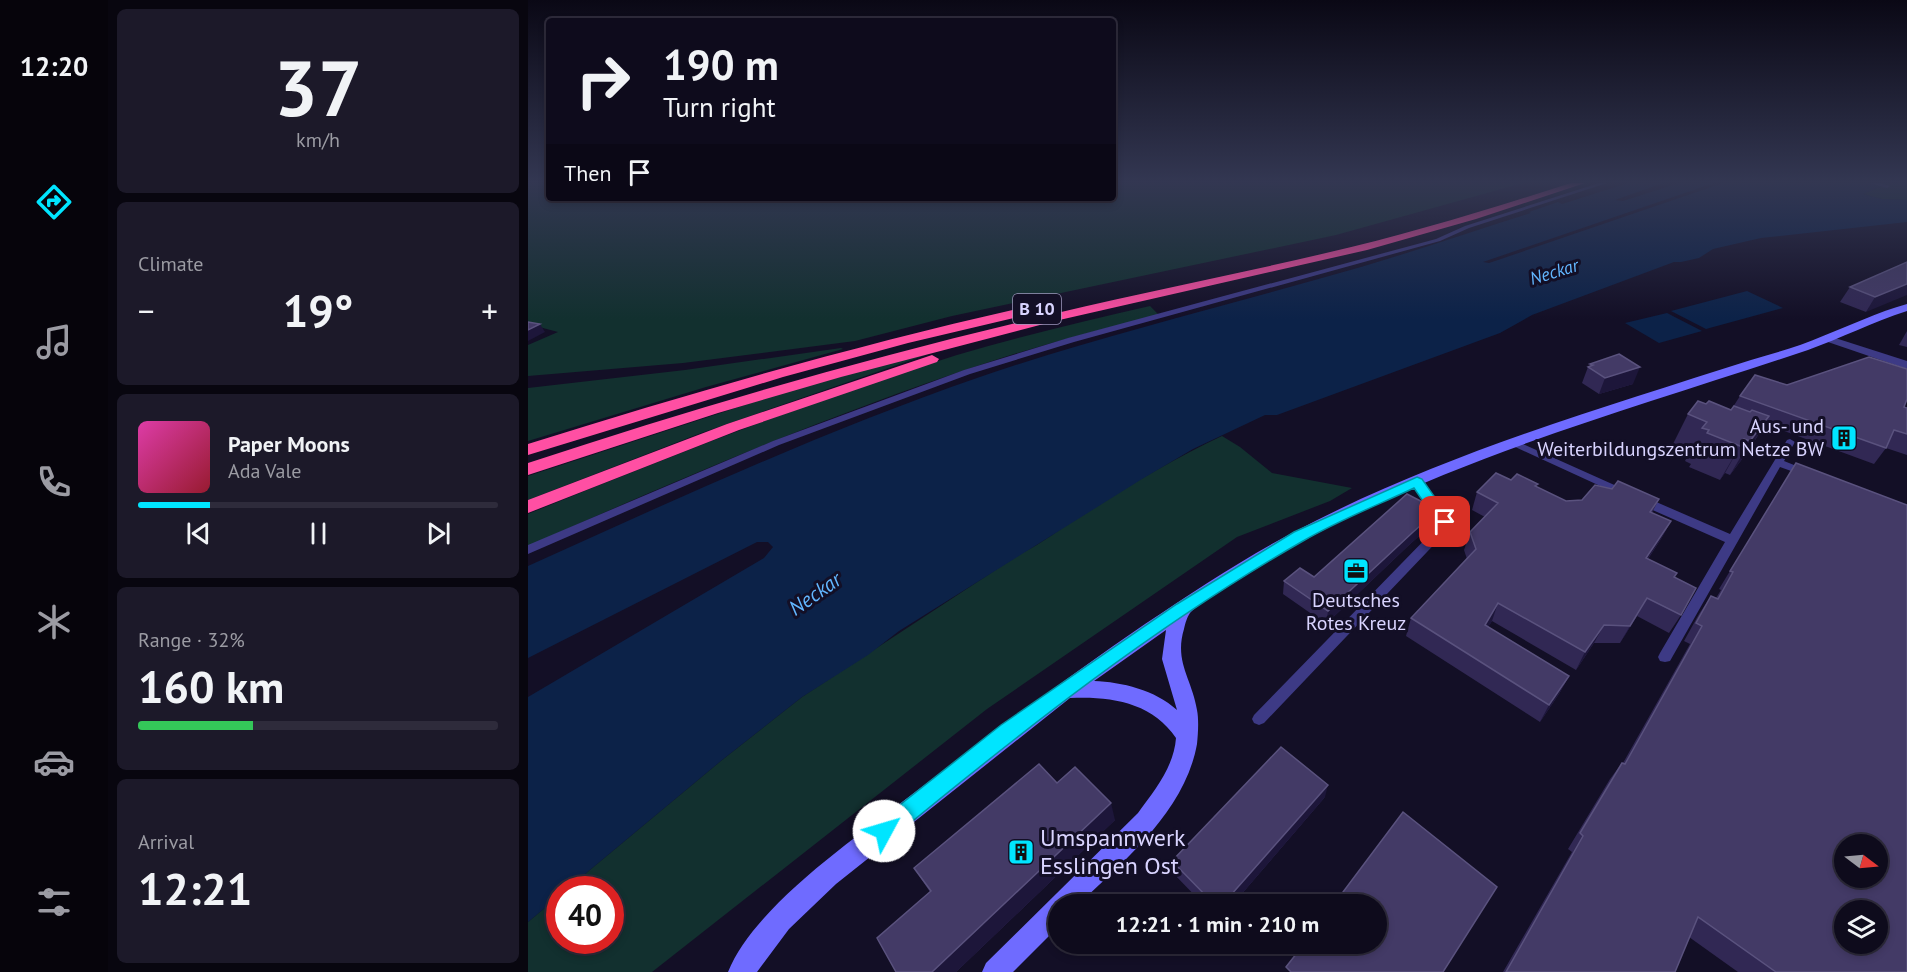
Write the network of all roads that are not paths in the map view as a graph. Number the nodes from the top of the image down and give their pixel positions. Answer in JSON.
{"nodes":[{"id":1,"x":1397,"y":228,"type":"edge"},
{"id":2,"x":1431,"y":228,"type":"edge"},
{"id":3,"x":1466,"y":228,"type":"edge"},
{"id":4,"x":1146,"y":297,"type":"junction"},
{"id":5,"x":1907,"y":307,"type":"edge"},
{"id":6,"x":1829,"y":339,"type":"junction"},
{"id":7,"x":1907,"y":365,"type":"edge"},
{"id":8,"x":1790,"y":442,"type":"dead end"},
{"id":9,"x":1514,"y":443,"type":"junction"},
{"id":10,"x":528,"y":450,"type":"edge"},
{"id":11,"x":1777,"y":462,"type":"junction"},
{"id":12,"x":528,"y":469,"type":"edge"},
{"id":13,"x":1821,"y":478,"type":"edge"},
{"id":14,"x":1417,"y":482,"type":"junction"},
{"id":15,"x":528,"y":507,"type":"edge"},
{"id":16,"x":1732,"y":540,"type":"junction"},
{"id":17,"x":528,"y":550,"type":"edge"},
{"id":18,"x":1182,"y":608,"type":"junction"},
{"id":19,"x":1665,"y":657,"type":"dead end"},
{"id":20,"x":1064,"y":691,"type":"junction"},
{"id":21,"x":1259,"y":719,"type":"dead end"},
{"id":22,"x":1188,"y":739,"type":"junction"},
{"id":23,"x":1072,"y":894,"type":"edge"},
{"id":24,"x":1048,"y":919,"type":"edge"},
{"id":25,"x":744,"y":968,"type":"edge"},
{"id":26,"x":995,"y":972,"type":"edge"}],
"edges":[{"from":1,"to":10,"type":"highway","number":"B 10"},
{"from":2,"to":4,"type":"highway","number":"B 10"},
{"from":3,"to":17,"type":"lane"},
{"from":4,"to":12,"type":"highway","number":"B 10"},
{"from":4,"to":15,"type":"highway"},
{"from":5,"to":6,"type":"street"},
{"from":6,"to":7,"type":"street"},
{"from":6,"to":9,"type":"street"},
{"from":8,"to":11,"type":"lane"},
{"from":9,"to":14,"type":"street"},
{"from":9,"to":16,"type":"lane"},
{"from":11,"to":13,"type":"lane"},
{"from":11,"to":16,"type":"lane"},
{"from":14,"to":18,"type":"street"},
{"from":14,"to":21,"type":"lane"},
{"from":16,"to":19,"type":"lane"},
{"from":18,"to":20,"type":"street"},
{"from":18,"to":22,"type":"street"},
{"from":20,"to":22,"type":"street"},
{"from":20,"to":25,"type":"street"},
{"from":22,"to":23,"type":"street"},
{"from":24,"to":26,"type":"street"}]}
